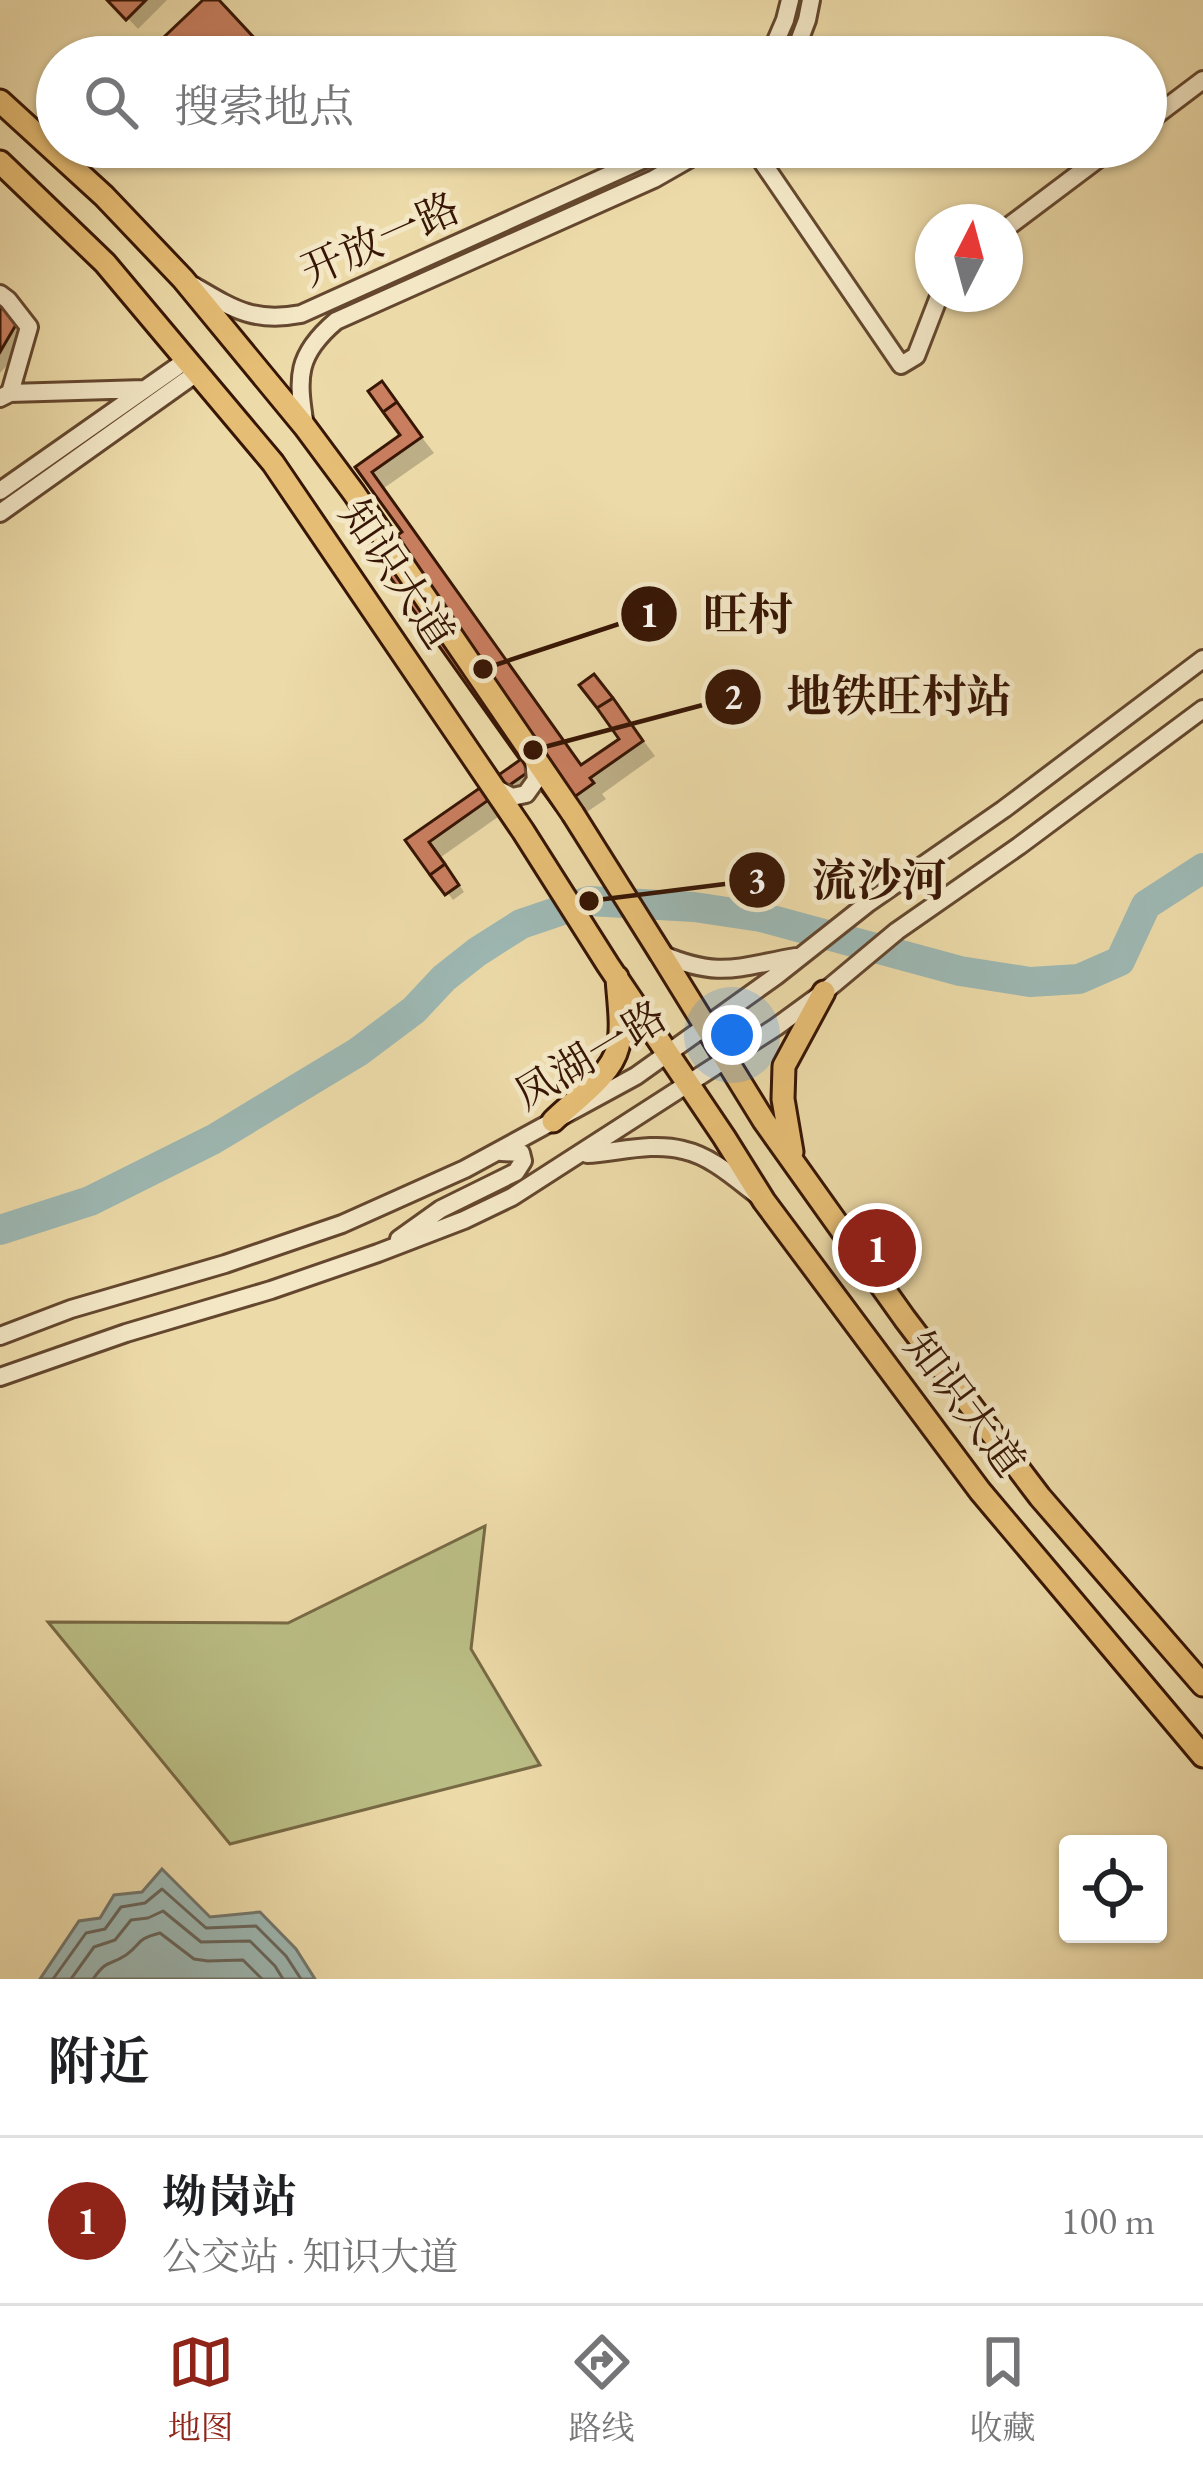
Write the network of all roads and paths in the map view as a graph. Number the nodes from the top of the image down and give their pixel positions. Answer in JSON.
{"nodes":[{"id":1,"x":790,"y":0,"type":"edge"},
{"id":2,"x":812,"y":0,"type":"edge"},
{"id":3,"x":777,"y":36,"type":"edge"},
{"id":4,"x":801,"y":36,"type":"edge"},
{"id":5,"x":1203,"y":80,"type":"edge"},
{"id":6,"x":0,"y":101,"type":"edge"},
{"id":7,"x":1167,"y":107,"type":"edge"},
{"id":8,"x":36,"y":134,"type":"edge"},
{"id":9,"x":0,"y":161,"type":"edge"},
{"id":10,"x":73,"y":168,"type":"edge"},
{"id":11,"x":624,"y":168,"type":"edge"},
{"id":12,"x":673,"y":168,"type":"edge"},
{"id":13,"x":766,"y":168,"type":"edge"},
{"id":14,"x":1086,"y":168,"type":"edge"},
{"id":15,"x":1023,"y":215,"type":"edge"},
{"id":16,"x":183,"y":279,"type":"junction"},
{"id":17,"x":0,"y":294,"type":"edge"},
{"id":18,"x":933,"y":312,"type":"edge"},
{"id":19,"x":193,"y":365,"type":"junction"},
{"id":20,"x":145,"y":389,"type":"junction"},
{"id":21,"x":5,"y":395,"type":"edge"},
{"id":22,"x":305,"y":427,"type":"junction"},
{"id":23,"x":0,"y":491,"type":"edge"},
{"id":24,"x":0,"y":513,"type":"edge"},
{"id":25,"x":1203,"y":659,"type":"edge"},
{"id":26,"x":1203,"y":710,"type":"edge"},
{"id":27,"x":534,"y":758,"type":"junction"},
{"id":28,"x":491,"y":784,"type":"junction"},
{"id":29,"x":661,"y":954,"type":"junction"},
{"id":30,"x":802,"y":956,"type":"junction"},
{"id":31,"x":612,"y":971,"type":"junction"},
{"id":32,"x":824,"y":992,"type":"junction"},
{"id":33,"x":706,"y":1027,"type":"junction"},
{"id":34,"x":669,"y":1053,"type":"junction"},
{"id":35,"x":727,"y":1060,"type":"junction"},
{"id":36,"x":689,"y":1084,"type":"junction"},
{"id":37,"x":553,"y":1121,"type":"junction"},
{"id":38,"x":498,"y":1152,"type":"junction"},
{"id":39,"x":580,"y":1154,"type":"junction"},
{"id":40,"x":796,"y":1165,"type":"junction"},
{"id":41,"x":764,"y":1201,"type":"junction"},
{"id":42,"x":379,"y":1253,"type":"junction"},
{"id":43,"x":0,"y":1336,"type":"edge"},
{"id":44,"x":0,"y":1377,"type":"edge"},
{"id":45,"x":1203,"y":1685,"type":"edge"},
{"id":46,"x":1203,"y":1756,"type":"edge"}],
"edges":[{"from":1,"to":3,"type":"street"},
{"from":2,"to":4,"type":"street"},
{"from":5,"to":7,"type":"street"},
{"from":6,"to":8,"type":"main road","name":"知识大道"},
{"from":9,"to":19,"type":"main road","name":"知识大道"},
{"from":10,"to":16,"type":"main road","name":"知识大道"},
{"from":11,"to":16,"type":"street","name":"开放一路"},
{"from":12,"to":22,"type":"street","name":"开放一路"},
{"from":13,"to":18,"type":"street"},
{"from":14,"to":15,"type":"street"},
{"from":16,"to":22,"type":"main road","name":"知识大道"},
{"from":17,"to":21,"type":"street"},
{"from":19,"to":20,"type":"street"},
{"from":19,"to":24,"type":"street"},
{"from":19,"to":28,"type":"main road","name":"知识大道"},
{"from":20,"to":21,"type":"street"},
{"from":20,"to":23,"type":"street"},
{"from":22,"to":27,"type":"main road","name":"知识大道"},
{"from":25,"to":30,"type":"street","name":"凤湖一路"},
{"from":26,"to":32,"type":"street","name":"凤湖一路"},
{"from":27,"to":28,"type":"street"},
{"from":27,"to":29,"type":"main road","name":"知识大道","bridge":true},
{"from":28,"to":31,"type":"main road","name":"知识大道"},
{"from":29,"to":30,"type":"street"},
{"from":29,"to":33,"type":"main road","name":"知识大道"},
{"from":30,"to":33,"type":"street","name":"凤湖一路"},
{"from":31,"to":34,"type":"main road","name":"知识大道"},
{"from":31,"to":37,"type":"main road"},
{"from":32,"to":35,"type":"street","name":"凤湖一路"},
{"from":32,"to":40,"type":"main road"},
{"from":33,"to":34,"type":"street","name":"凤湖一路"},
{"from":33,"to":35,"type":"main road","name":"知识大道"},
{"from":34,"to":36,"type":"main road","name":"知识大道"},
{"from":34,"to":37,"type":"street","name":"凤湖一路"},
{"from":35,"to":36,"type":"street","name":"凤湖一路"},
{"from":35,"to":40,"type":"main road","name":"知识大道"},
{"from":36,"to":39,"type":"street","name":"凤湖一路"},
{"from":36,"to":41,"type":"main road","name":"知识大道"},
{"from":37,"to":38,"type":"street","name":"凤湖一路"},
{"from":38,"to":42,"type":"street"},
{"from":38,"to":43,"type":"street","name":"凤湖一路"},
{"from":39,"to":41,"type":"street"},
{"from":39,"to":42,"type":"street","name":"凤湖一路"},
{"from":40,"to":45,"type":"main road","name":"知识大道"},
{"from":41,"to":46,"type":"main road","name":"知识大道"},
{"from":42,"to":44,"type":"street","name":"凤湖一路"}]}
